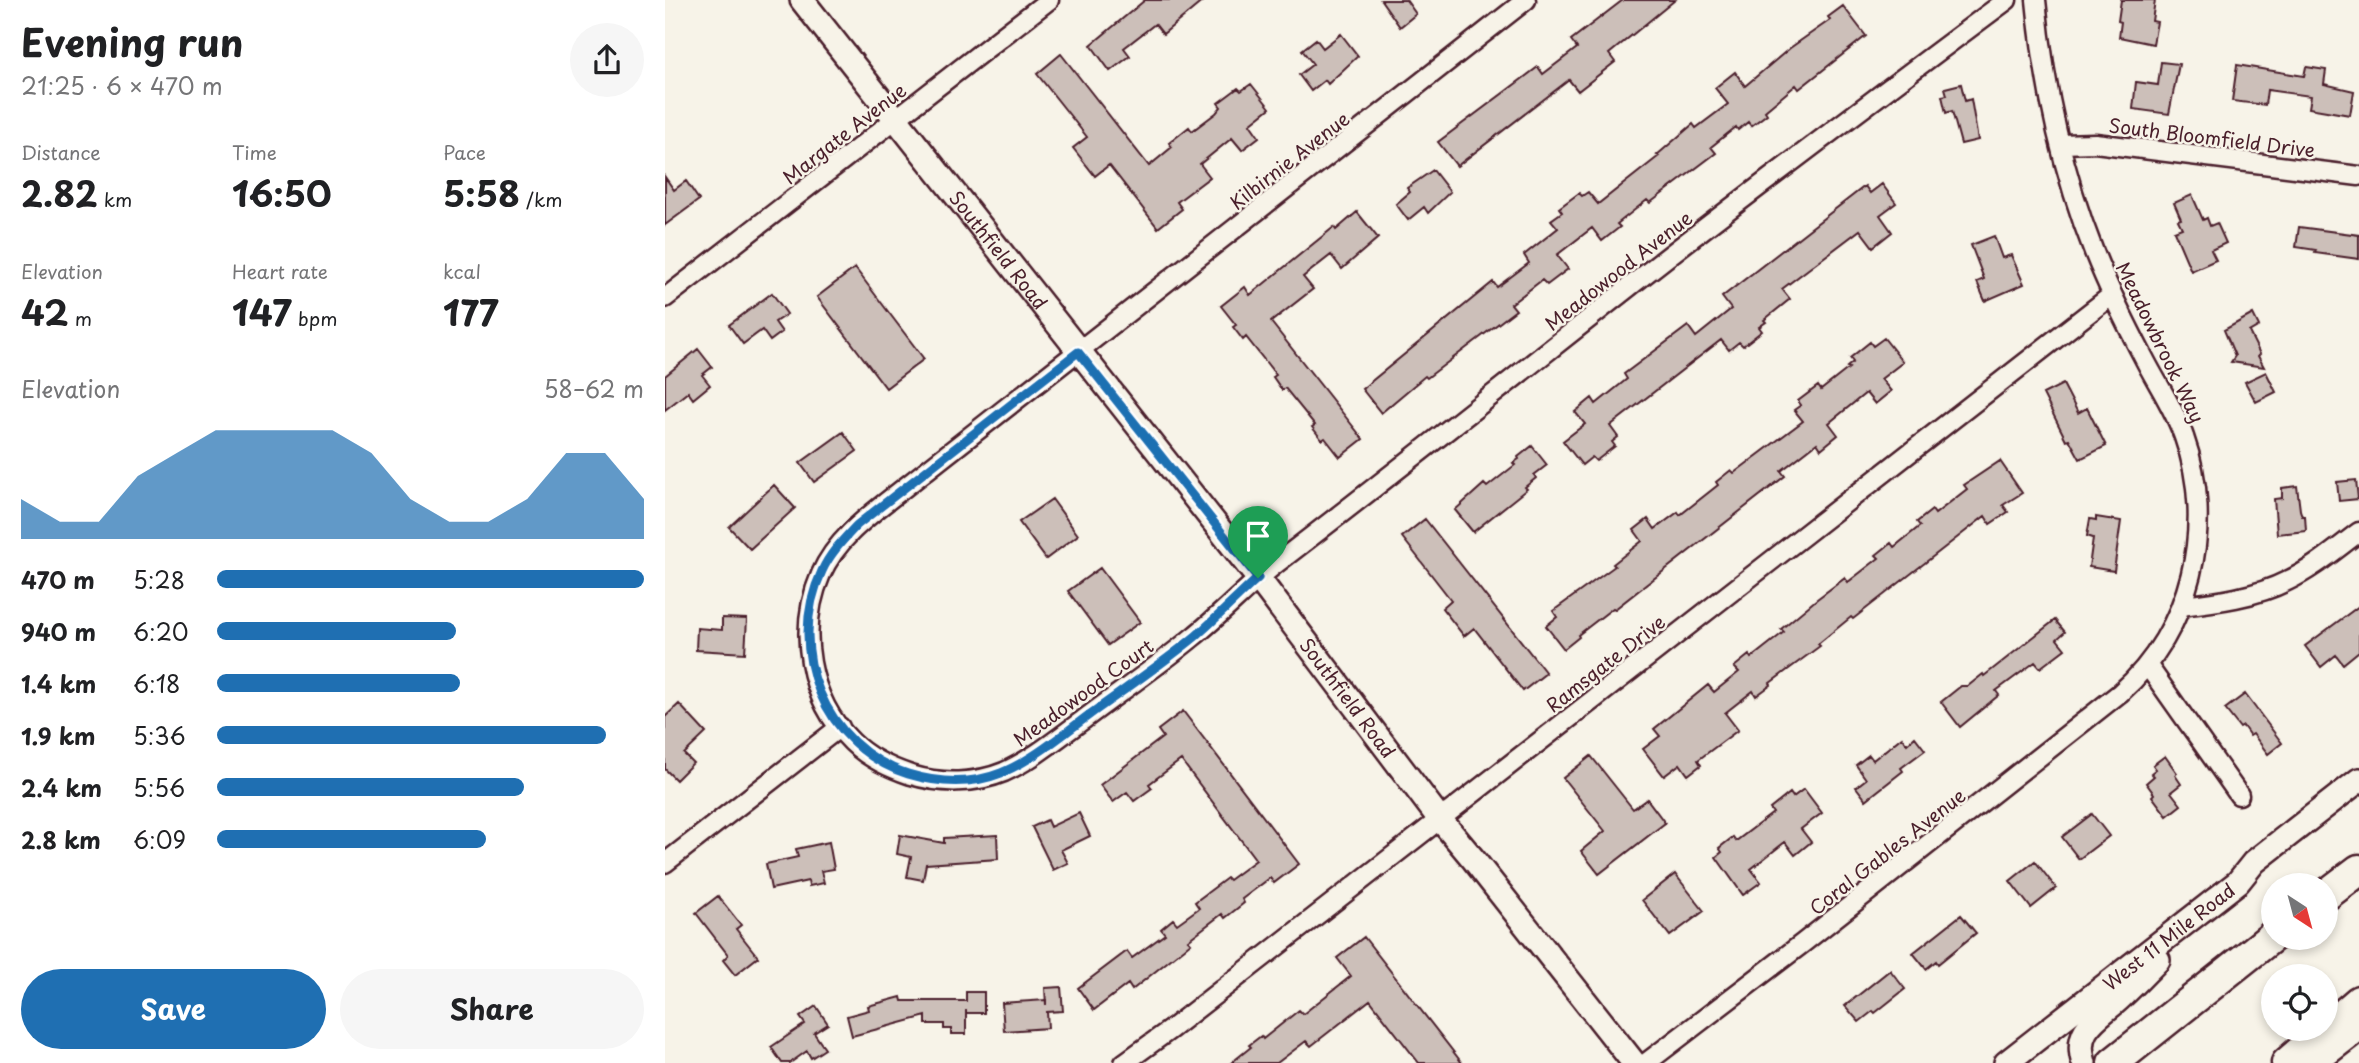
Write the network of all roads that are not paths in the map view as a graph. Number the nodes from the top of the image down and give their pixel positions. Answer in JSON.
{"nodes":[{"id":1,"x":802,"y":0,"type":"edge"},
{"id":2,"x":1048,"y":0,"type":"edge"},
{"id":3,"x":1526,"y":0,"type":"edge"},
{"id":4,"x":2007,"y":0,"type":"edge"},
{"id":5,"x":2036,"y":0,"type":"edge"},
{"id":6,"x":895,"y":118,"type":"junction"},
{"id":7,"x":2060,"y":144,"type":"junction"},
{"id":8,"x":2359,"y":176,"type":"edge"},
{"id":9,"x":2112,"y":295,"type":"junction"},
{"id":10,"x":665,"y":298,"type":"edge"},
{"id":11,"x":1078,"y":352,"type":"junction"},
{"id":12,"x":2359,"y":532,"type":"edge"},
{"id":13,"x":1258,"y":578,"type":"junction"},
{"id":14,"x":2181,"y":606,"type":"junction"},
{"id":15,"x":2148,"y":666,"type":"junction"},
{"id":16,"x":840,"y":727,"type":"junction"},
{"id":17,"x":2359,"y":779,"type":"edge"},
{"id":18,"x":2239,"y":795,"type":"dead end"},
{"id":19,"x":1439,"y":818,"type":"junction"},
{"id":20,"x":665,"y":863,"type":"edge"},
{"id":21,"x":2359,"y":870,"type":"edge"},
{"id":22,"x":2338,"y":886,"type":"edge"},
{"id":23,"x":2218,"y":897,"type":"junction"},
{"id":24,"x":2261,"y":946,"type":"edge"},
{"id":25,"x":2359,"y":1001,"type":"edge"},
{"id":26,"x":2359,"y":1029,"type":"edge"},
{"id":27,"x":2083,"y":1054,"type":"edge"},
{"id":28,"x":1124,"y":1063,"type":"edge"},
{"id":29,"x":1634,"y":1063,"type":"edge"},
{"id":30,"x":1646,"y":1063,"type":"edge"},
{"id":31,"x":2006,"y":1063,"type":"edge"},
{"id":32,"x":2113,"y":1063,"type":"edge"},
{"id":33,"x":2287,"y":1063,"type":"edge"},
{"id":34,"x":2315,"y":1063,"type":"edge"}],
"edges":[{"from":1,"to":6,"type":"main road","name":"Southfield Road"},
{"from":2,"to":6,"type":"street","name":"Margate Avenue"},
{"from":3,"to":11,"type":"street","name":"Kilbirnie Avenue"},
{"from":4,"to":13,"type":"street","name":"Meadowood Avenue"},
{"from":5,"to":7,"type":"street","name":"Meadowbrook Way"},
{"from":6,"to":10,"type":"street","name":"Margate Avenue"},
{"from":6,"to":11,"type":"main road","name":"Southfield Road"},
{"from":7,"to":8,"type":"street","name":"South Bloomfield Drive"},
{"from":7,"to":9,"type":"street","name":"Meadowbrook Way"},
{"from":9,"to":14,"type":"street","name":"Meadowbrook Way"},
{"from":9,"to":19,"type":"street","name":"Ramsgate Drive"},
{"from":11,"to":13,"type":"main road","name":"Southfield Road"},
{"from":11,"to":16,"type":"street","name":"Meadowood Court"},
{"from":12,"to":14,"type":"street"},
{"from":13,"to":16,"type":"street","name":"Meadowood Court"},
{"from":13,"to":19,"type":"main road","name":"Southfield Road"},
{"from":14,"to":15,"type":"street","name":"Meadowbrook Way"},
{"from":15,"to":18,"type":"street"},
{"from":15,"to":30,"type":"street","name":"Coral Gables Avenue"},
{"from":16,"to":20,"type":"street"},
{"from":17,"to":23,"type":"main road","name":"West 11 Mile Road"},
{"from":19,"to":28,"type":"street","name":"Ramsgate Drive"},
{"from":19,"to":29,"type":"main road","name":"Southfield Road"},
{"from":21,"to":22,"type":"highway"},
{"from":23,"to":27,"type":"main road"},
{"from":23,"to":31,"type":"main road","name":"West 11 Mile Road"},
{"from":24,"to":32,"type":"highway"},
{"from":25,"to":33,"type":"highway"},
{"from":26,"to":34,"type":"main road"}]}
